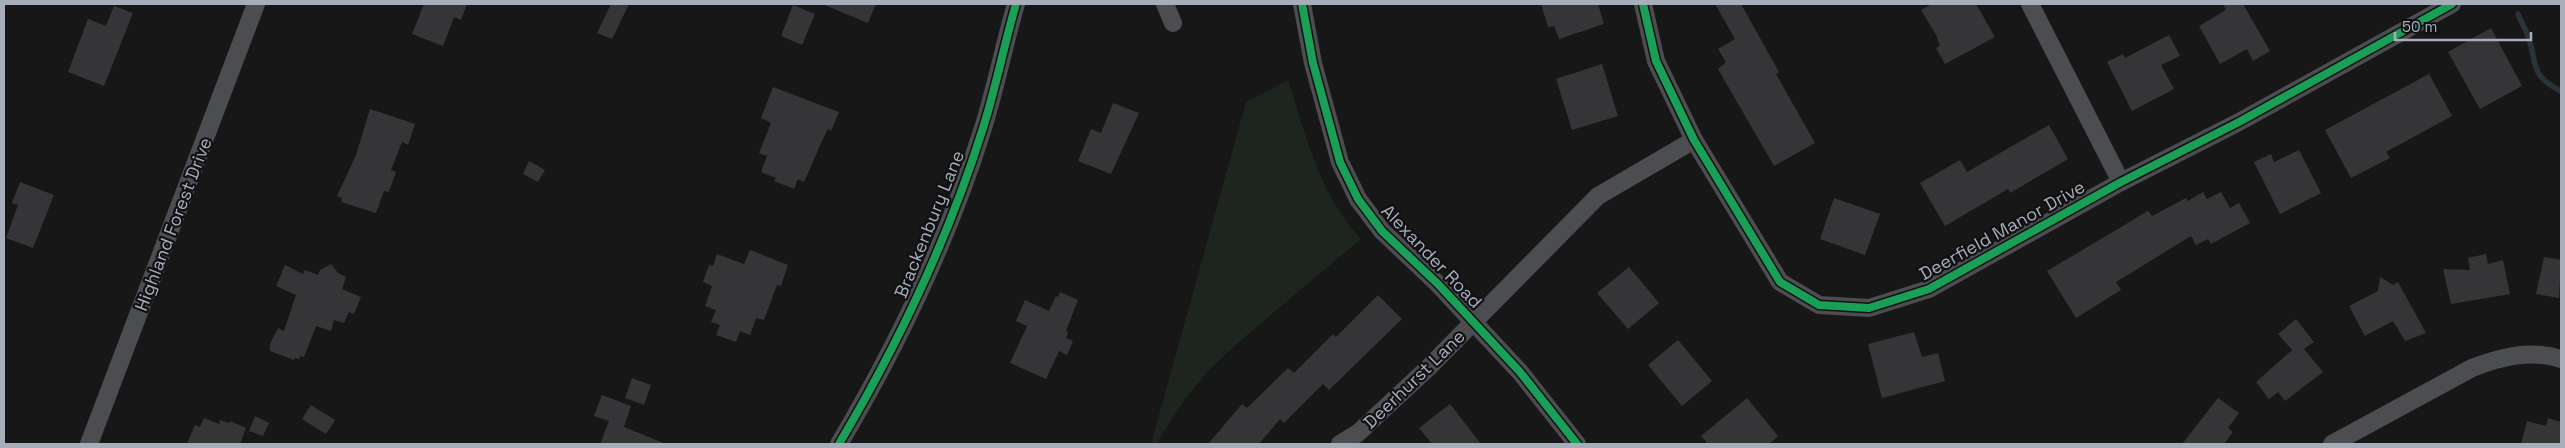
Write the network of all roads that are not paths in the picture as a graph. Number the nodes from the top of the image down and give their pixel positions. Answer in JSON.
{"nodes":[{"id":1,"x":256,"y":4,"type":"edge"},
{"id":2,"x":1016,"y":4,"type":"edge"},
{"id":3,"x":1166,"y":4,"type":"edge"},
{"id":4,"x":1302,"y":4,"type":"edge"},
{"id":5,"x":1643,"y":4,"type":"edge"},
{"id":6,"x":2030,"y":4,"type":"edge"},
{"id":7,"x":2451,"y":4,"type":"edge"},
{"id":8,"x":1173,"y":23,"type":"dead end"},
{"id":9,"x":1694,"y":140,"type":"junction"},
{"id":10,"x":2121,"y":182,"type":"junction"},
{"id":11,"x":1474,"y":321,"type":"junction"},
{"id":12,"x":2561,"y":359,"type":"edge"},
{"id":13,"x":1363,"y":439,"type":"edge"},
{"id":14,"x":89,"y":444,"type":"edge"},
{"id":15,"x":839,"y":444,"type":"edge"},
{"id":16,"x":1340,"y":444,"type":"edge"},
{"id":17,"x":1578,"y":444,"type":"edge"},
{"id":18,"x":2332,"y":444,"type":"edge"}],
"edges":[{"from":1,"to":14,"type":"street","name":"Highland Forest Drive"},
{"from":2,"to":15,"type":"street","name":"Brackenbury Lane"},
{"from":3,"to":8,"type":"street"},
{"from":4,"to":11,"type":"street","name":"Alexander Road"},
{"from":5,"to":9,"type":"street","name":"Deerfield Manor Drive"},
{"from":6,"to":10,"type":"street"},
{"from":7,"to":10,"type":"street","name":"Deerfield Manor Drive"},
{"from":9,"to":10,"type":"street","name":"Deerfield Manor Drive"},
{"from":9,"to":11,"type":"street","name":"Deerhurst Lane"},
{"from":11,"to":13,"type":"street","name":"Deerhurst Lane"},
{"from":11,"to":17,"type":"street","name":"Alexander Road"},
{"from":12,"to":18,"type":"street"},
{"from":13,"to":16,"type":"street","name":"Deerhurst Lane"}]}
